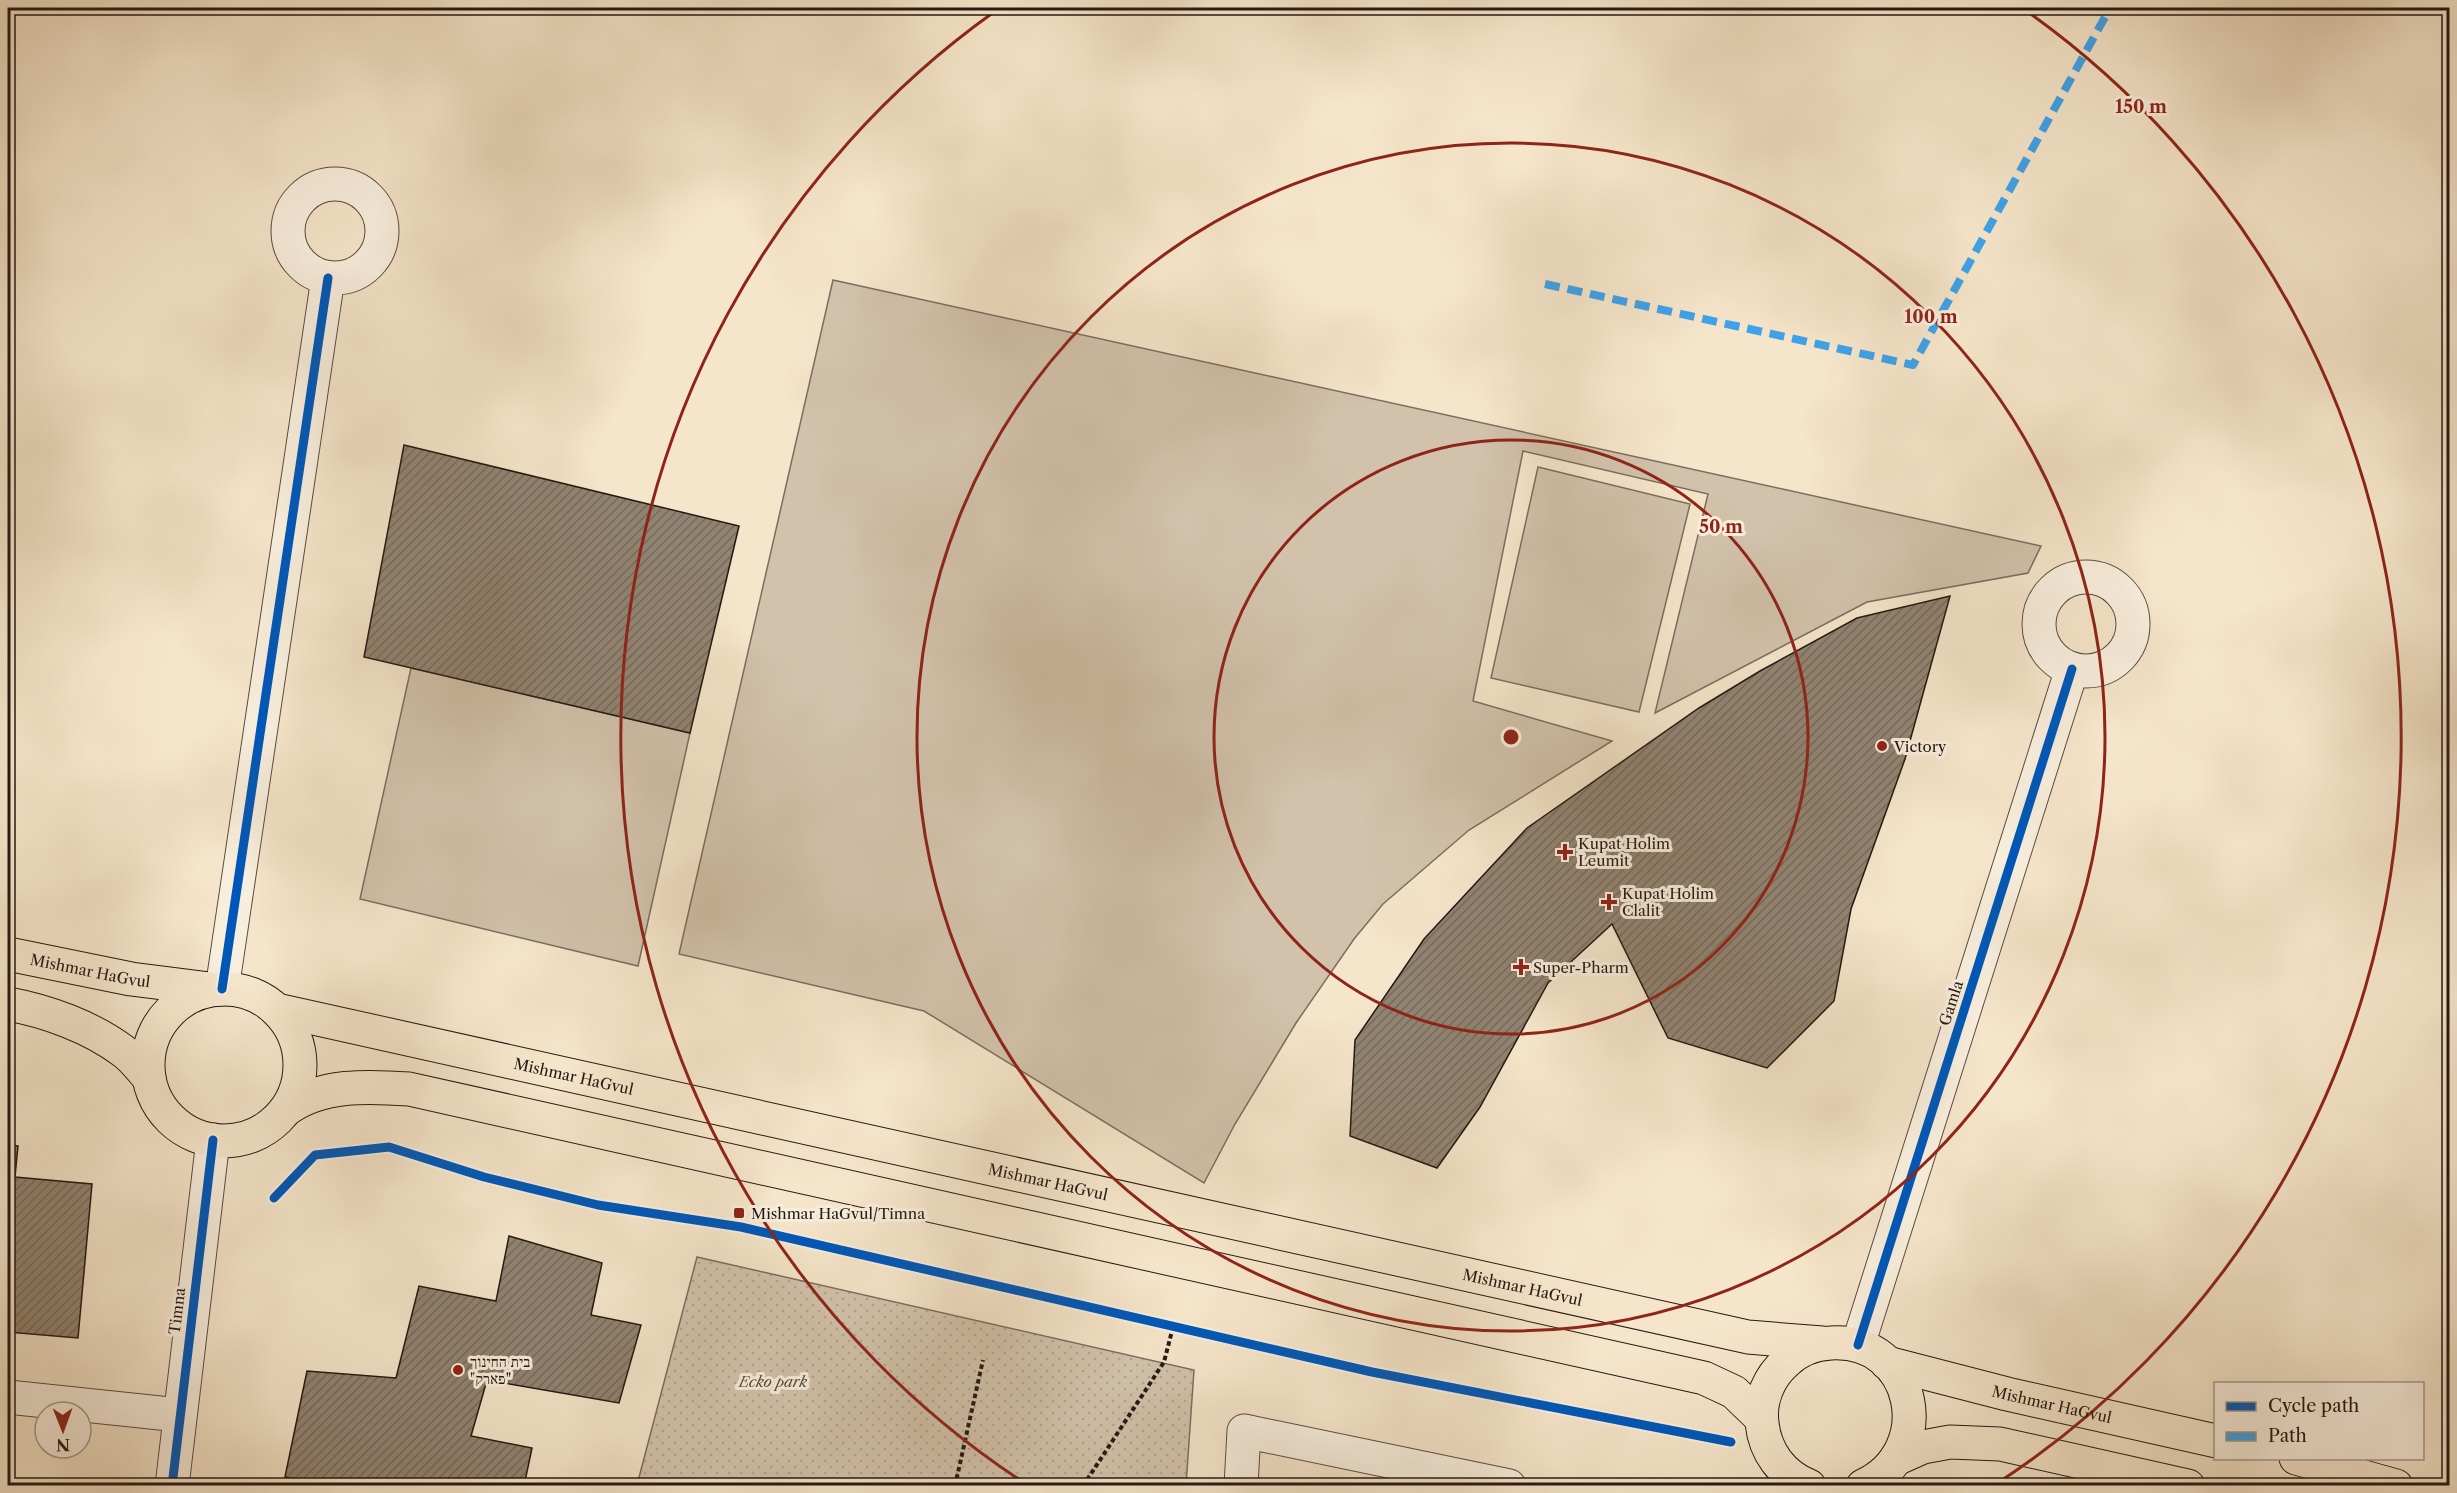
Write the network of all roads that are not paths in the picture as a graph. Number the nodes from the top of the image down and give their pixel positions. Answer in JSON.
{"nodes":[{"id":1,"x":328,"y":278,"type":"dead end"},
{"id":2,"x":2072,"y":669,"type":"dead end"},
{"id":3,"x":8,"y":954,"type":"edge"},
{"id":4,"x":216,"y":989,"type":"junction"},
{"id":5,"x":8,"y":1004,"type":"edge"},
{"id":6,"x":277,"y":1010,"type":"junction"},
{"id":7,"x":148,"y":1078,"type":"junction"},
{"id":8,"x":286,"y":1109,"type":"junction"},
{"id":9,"x":213,"y":1140,"type":"junction"},
{"id":10,"x":1822,"y":1343,"type":"junction"},
{"id":11,"x":1858,"y":1346,"type":"junction"},
{"id":12,"x":1887,"y":1363,"type":"junction"},
{"id":13,"x":8,"y":1397,"type":"edge"},
{"id":14,"x":179,"y":1415,"type":"junction"},
{"id":15,"x":1761,"y":1418,"type":"junction"},
{"id":16,"x":2214,"y":1441,"type":"edge"},
{"id":17,"x":1896,"y":1460,"type":"junction"},
{"id":18,"x":2303,"y":1460,"type":"edge"},
{"id":19,"x":172,"y":1485,"type":"edge"},
{"id":20,"x":1241,"y":1485,"type":"edge"},
{"id":21,"x":1509,"y":1485,"type":"edge"},
{"id":22,"x":1809,"y":1485,"type":"edge"},
{"id":23,"x":1863,"y":1485,"type":"edge"},
{"id":24,"x":2188,"y":1485,"type":"edge"},
{"id":25,"x":2396,"y":1485,"type":"edge"}],
"edges":[{"from":1,"to":4,"type":"street"},
{"from":2,"to":11,"type":"street","name":"Gamla"},
{"from":3,"to":4,"type":"main road","name":"Mishmar HaGvul"},
{"from":4,"to":6,"type":"main road"},
{"from":4,"to":7,"type":"main road"},
{"from":5,"to":7,"type":"main road"},
{"from":6,"to":8,"type":"main road"},
{"from":6,"to":10,"type":"main road","name":"Mishmar HaGvul"},
{"from":7,"to":9,"type":"main road"},
{"from":8,"to":9,"type":"main road"},
{"from":8,"to":15,"type":"main road"},
{"from":9,"to":14,"type":"street","name":"Timna"},
{"from":10,"to":11,"type":"main road","name":"Mishmar HaGvul"},
{"from":10,"to":15,"type":"main road"},
{"from":11,"to":12,"type":"main road"},
{"from":12,"to":16,"type":"main road","name":"Mishmar HaGvul"},
{"from":12,"to":17,"type":"main road"},
{"from":13,"to":14,"type":"street"},
{"from":14,"to":19,"type":"street","name":"Timna"},
{"from":15,"to":22,"type":"main road"},
{"from":17,"to":23,"type":"main road"},
{"from":17,"to":24,"type":"main road"},
{"from":18,"to":25,"type":"main road"},
{"from":20,"to":21,"type":"street"}]}
